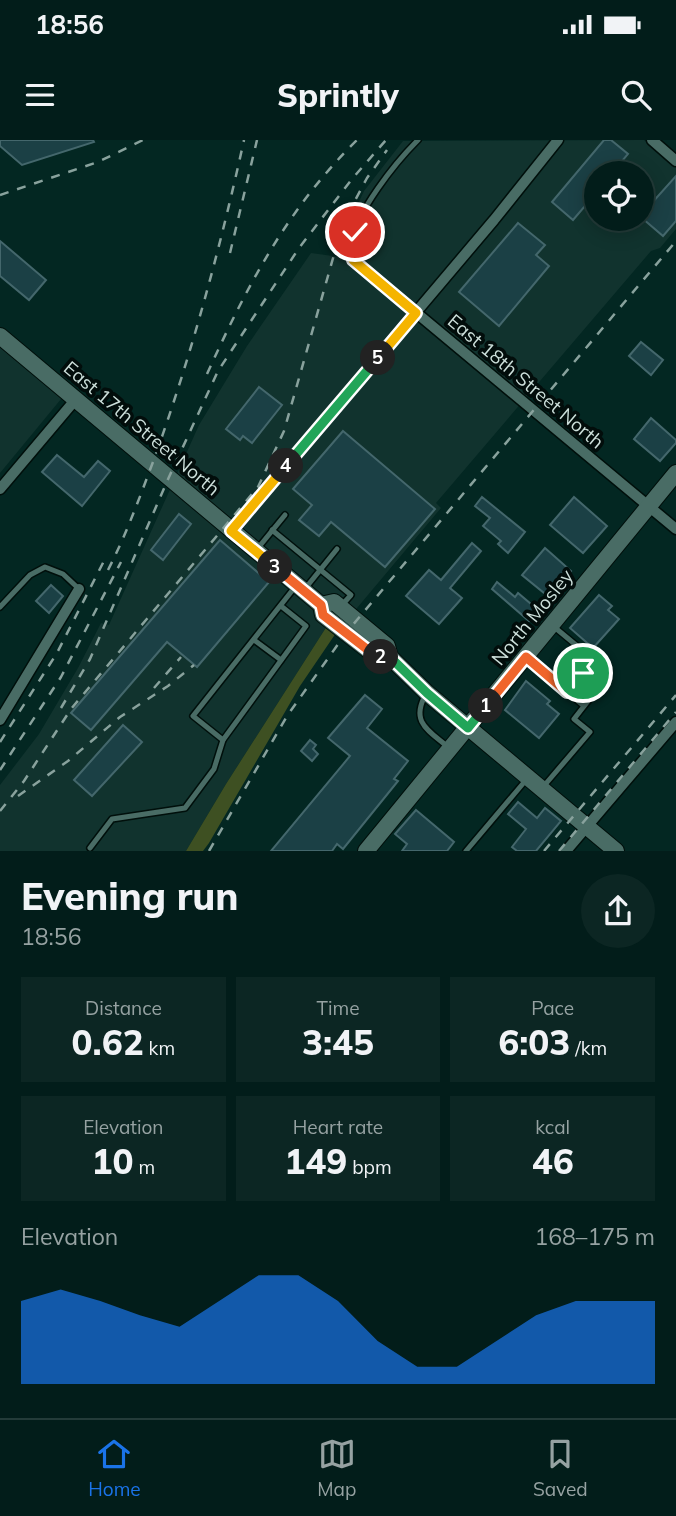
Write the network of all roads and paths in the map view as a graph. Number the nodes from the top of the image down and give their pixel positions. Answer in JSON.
{"nodes":[{"id":1,"x":418,"y":140,"type":"edge"},
{"id":2,"x":558,"y":140,"type":"edge"},
{"id":3,"x":652,"y":140,"type":"edge"},
{"id":4,"x":676,"y":161,"type":"edge"},
{"id":5,"x":353,"y":260,"type":"joint"},
{"id":6,"x":416,"y":313,"type":"junction"},
{"id":7,"x":0,"y":336,"type":"edge"},
{"id":8,"x":76,"y":399,"type":"junction"},
{"id":9,"x":676,"y":473,"type":"edge"},
{"id":10,"x":0,"y":488,"type":"edge"},
{"id":11,"x":649,"y":506,"type":"junction"},
{"id":12,"x":285,"y":515,"type":"dead end"},
{"id":13,"x":676,"y":529,"type":"edge"},
{"id":14,"x":272,"y":530,"type":"junction"},
{"id":15,"x":231,"y":531,"type":"junction"},
{"id":16,"x":338,"y":549,"type":"dead end"},
{"id":17,"x":256,"y":551,"type":"junction"},
{"id":18,"x":320,"y":570,"type":"junction"},
{"id":19,"x":300,"y":588,"type":"junction"},
{"id":20,"x":79,"y":589,"type":"joint"},
{"id":21,"x":321,"y":605,"type":"junction"},
{"id":22,"x":281,"y":606,"type":"junction"},
{"id":23,"x":0,"y":607,"type":"edge"},
{"id":24,"x":341,"y":607,"type":"junction"},
{"id":25,"x":552,"y":625,"type":"junction"},
{"id":26,"x":254,"y":640,"type":"junction"},
{"id":27,"x":390,"y":657,"type":"junction"},
{"id":28,"x":526,"y":657,"type":"junction"},
{"id":29,"x":281,"y":660,"type":"junction"},
{"id":30,"x":583,"y":673,"type":"junction"},
{"id":31,"x":567,"y":692,"type":"junction"},
{"id":32,"x":427,"y":693,"type":"junction"},
{"id":33,"x":584,"y":706,"type":"junction"},
{"id":34,"x":0,"y":720,"type":"edge"},
{"id":35,"x":676,"y":722,"type":"edge"},
{"id":36,"x":468,"y":728,"type":"junction"},
{"id":37,"x":223,"y":740,"type":"junction"},
{"id":38,"x":451,"y":749,"type":"junction"},
{"id":39,"x":528,"y":777,"type":"junction"},
{"id":40,"x":541,"y":789,"type":"junction"},
{"id":41,"x":587,"y":827,"type":"junction"},
{"id":42,"x":90,"y":848,"type":"dead end"},
{"id":43,"x":366,"y":851,"type":"edge"},
{"id":44,"x":466,"y":851,"type":"edge"},
{"id":45,"x":566,"y":851,"type":"edge"},
{"id":46,"x":616,"y":851,"type":"edge"}],
"edges":[{"from":1,"to":5,"type":"lane"},
{"from":2,"to":6,"type":"street"},
{"from":3,"to":4,"type":"street"},
{"from":5,"to":6,"type":"street","name":"East 18th Street North"},
{"from":6,"to":11,"type":"street","name":"East 18th Street North"},
{"from":6,"to":15,"type":"street"},
{"from":7,"to":8,"type":"street","name":"East 17th Street North"},
{"from":8,"to":10,"type":"street"},
{"from":8,"to":15,"type":"street","name":"East 17th Street North"},
{"from":9,"to":11,"type":"street","name":"North Mosley"},
{"from":11,"to":13,"type":"street","name":"East 18th Street North"},
{"from":11,"to":25,"type":"street","name":"North Mosley"},
{"from":12,"to":14,"type":"lane"},
{"from":14,"to":17,"type":"lane"},
{"from":14,"to":18,"type":"lane"},
{"from":15,"to":17,"type":"street","name":"East 17th Street North"},
{"from":16,"to":18,"type":"lane"},
{"from":17,"to":19,"type":"street","name":"East 17th Street North"},
{"from":18,"to":19,"type":"lane"},
{"from":18,"to":24,"type":"lane"},
{"from":19,"to":21,"type":"street","name":"East 17th Street North"},
{"from":19,"to":22,"type":"lane"},
{"from":20,"to":23,"type":"lane"},
{"from":20,"to":34,"type":"street"},
{"from":21,"to":24,"type":"street"},
{"from":21,"to":27,"type":"street","name":"East 17th Street North"},
{"from":22,"to":26,"type":"lane"},
{"from":22,"to":29,"type":"lane"},
{"from":24,"to":27,"type":"street","name":"East 17th Street North"},
{"from":25,"to":28,"type":"street","name":"North Mosley"},
{"from":25,"to":30,"type":"lane"},
{"from":26,"to":29,"type":"lane"},
{"from":26,"to":37,"type":"lane"},
{"from":27,"to":32,"type":"street","name":"East 17th Street North"},
{"from":28,"to":31,"type":"lane"},
{"from":28,"to":36,"type":"street","name":"North Mosley"},
{"from":29,"to":37,"type":"lane"},
{"from":30,"to":31,"type":"lane"},
{"from":30,"to":33,"type":"lane"},
{"from":31,"to":33,"type":"lane"},
{"from":32,"to":36,"type":"street","name":"East 17th Street North"},
{"from":32,"to":38,"type":"lane"},
{"from":33,"to":40,"type":"lane"},
{"from":35,"to":41,"type":"street"},
{"from":36,"to":38,"type":"street","name":"North Mosley"},
{"from":36,"to":39,"type":"street","name":"East 17th Street North"},
{"from":37,"to":42,"type":"lane"},
{"from":38,"to":43,"type":"street","name":"North Mosley"},
{"from":39,"to":40,"type":"street","name":"East 17th Street North"},
{"from":39,"to":44,"type":"lane"},
{"from":40,"to":41,"type":"street","name":"East 17th Street North"},
{"from":41,"to":45,"type":"street"},
{"from":41,"to":46,"type":"street","name":"East 17th Street North"}]}
